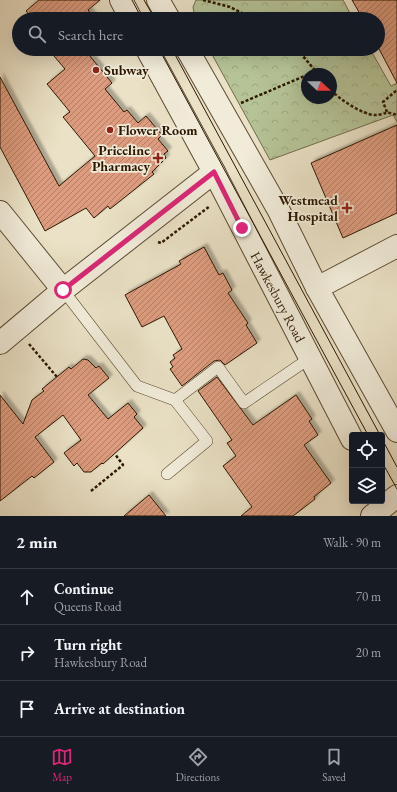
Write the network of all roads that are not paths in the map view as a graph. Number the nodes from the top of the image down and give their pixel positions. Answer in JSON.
{"nodes":[{"id":1,"x":121,"y":0,"type":"edge"},
{"id":2,"x":158,"y":0,"type":"edge"},
{"id":3,"x":127,"y":12,"type":"edge"},
{"id":4,"x":165,"y":12,"type":"edge"},
{"id":5,"x":151,"y":56,"type":"edge"},
{"id":6,"x":191,"y":56,"type":"edge"},
{"id":7,"x":214,"y":172,"type":"junction"},
{"id":8,"x":0,"y":212,"type":"edge"},
{"id":9,"x":397,"y":246,"type":"edge"},
{"id":10,"x":317,"y":288,"type":"junction"},
{"id":11,"x":63,"y":290,"type":"junction"},
{"id":12,"x":0,"y":343,"type":"edge"},
{"id":13,"x":310,"y":358,"type":"junction"},
{"id":14,"x":175,"y":400,"type":"junction"},
{"id":15,"x":397,"y":431,"type":"edge"},
{"id":16,"x":349,"y":433,"type":"edge"},
{"id":17,"x":167,"y":474,"type":"dead end"}],
"edges":[{"from":1,"to":3,"type":"street"},
{"from":2,"to":4,"type":"street"},
{"from":5,"to":7,"type":"street","name":"Hawkesbury Road"},
{"from":6,"to":10,"type":"street"},
{"from":7,"to":11,"type":"street"},
{"from":7,"to":13,"type":"street","name":"Hawkesbury Road"},
{"from":8,"to":11,"type":"street"},
{"from":9,"to":10,"type":"street"},
{"from":10,"to":15,"type":"street"},
{"from":11,"to":12,"type":"street"},
{"from":11,"to":14,"type":"lane"},
{"from":13,"to":14,"type":"lane"},
{"from":13,"to":16,"type":"street","name":"Hawkesbury Road"},
{"from":14,"to":17,"type":"lane"}]}
